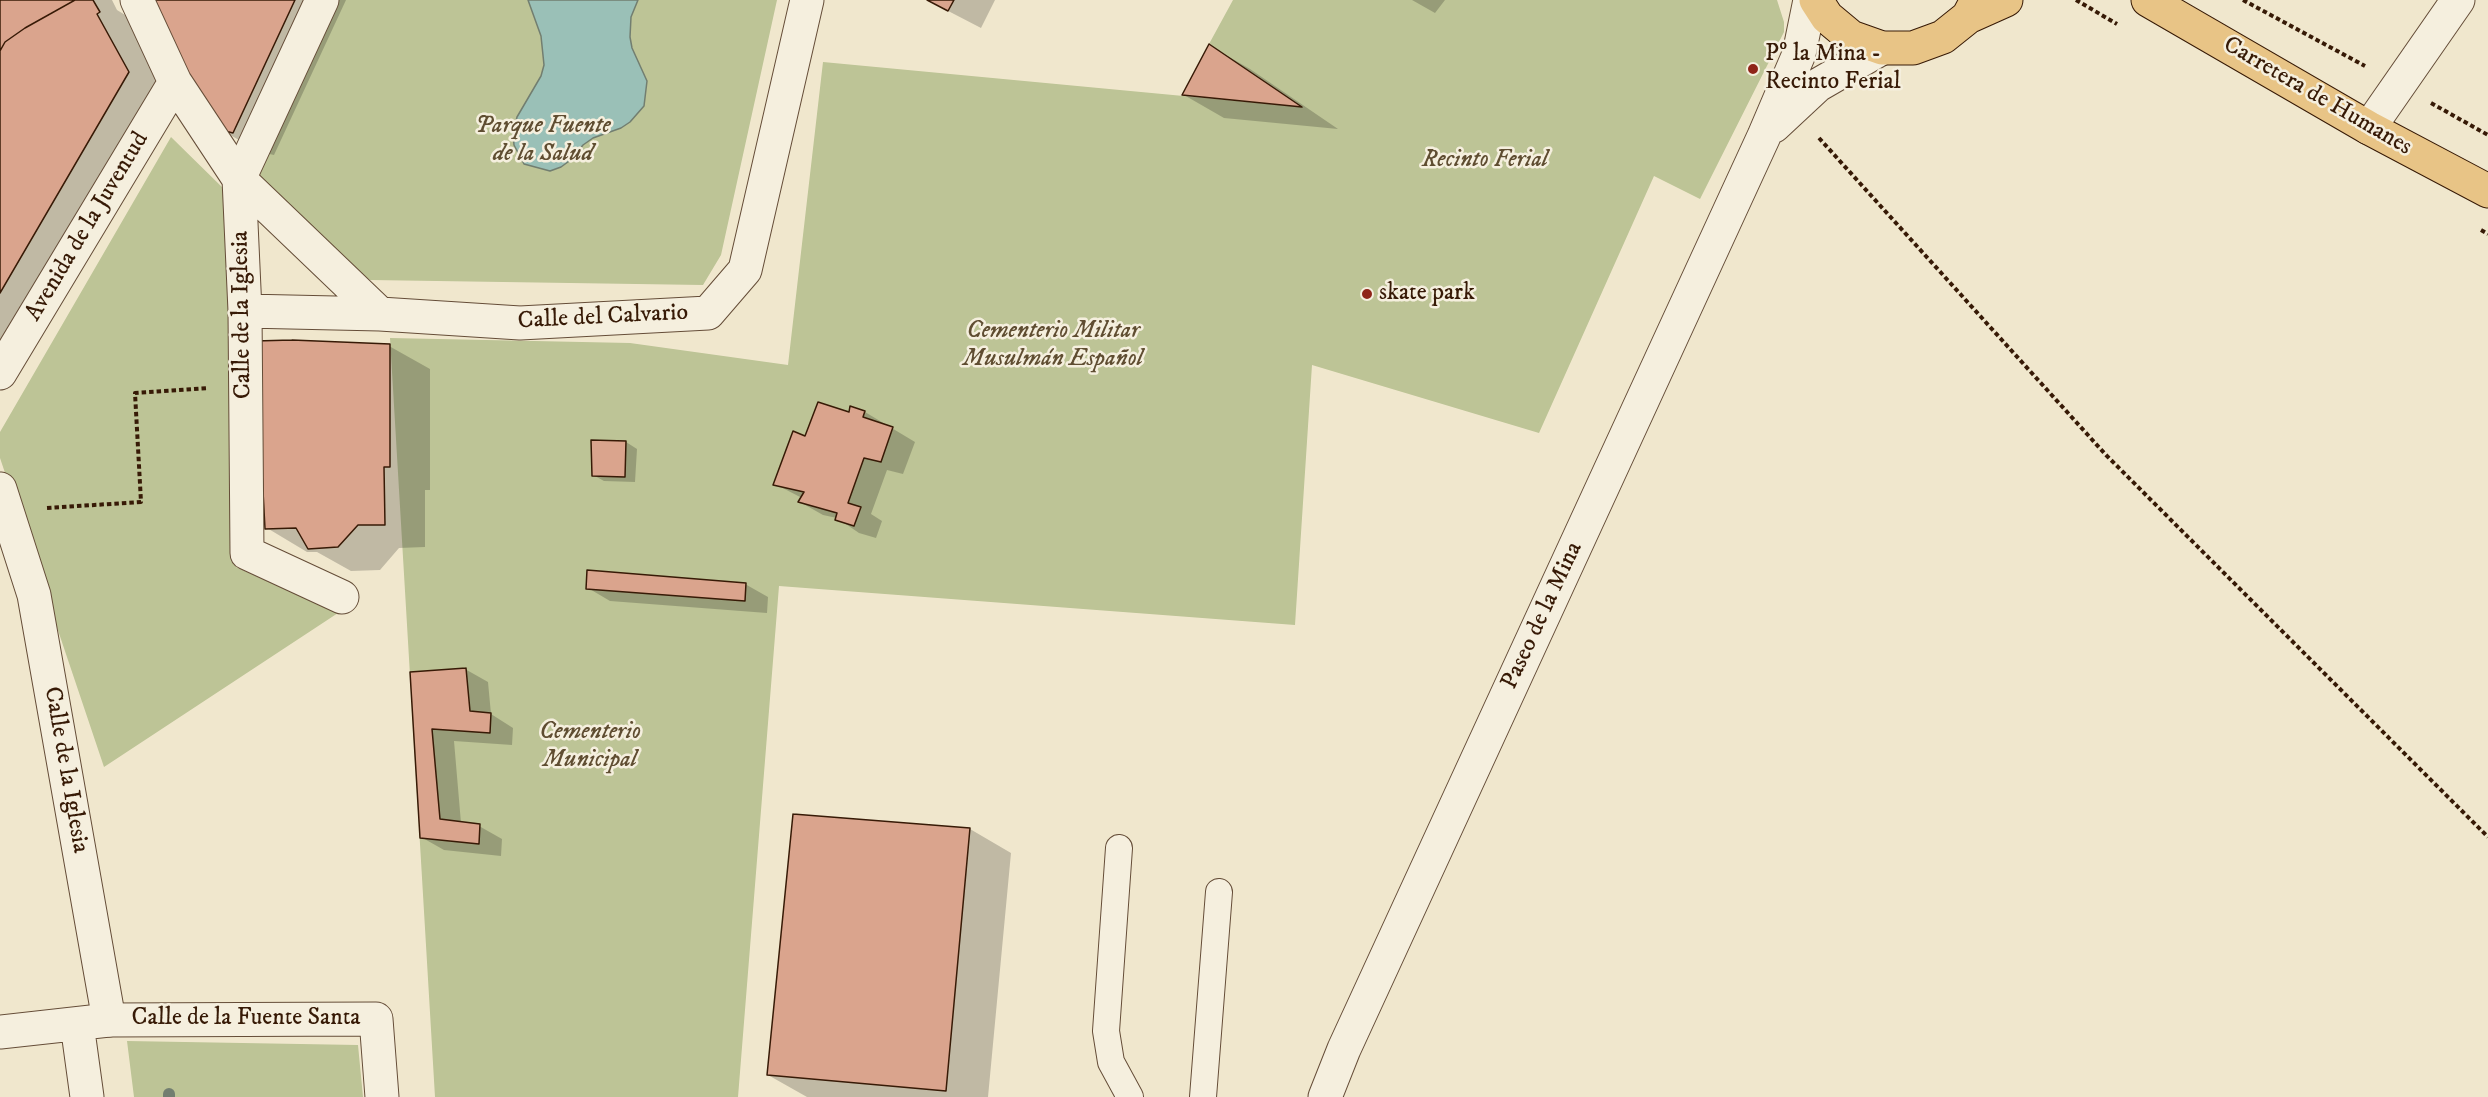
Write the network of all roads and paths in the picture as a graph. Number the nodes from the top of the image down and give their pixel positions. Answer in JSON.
{"nodes":[{"id":1,"x":137,"y":0,"type":"edge"},
{"id":2,"x":322,"y":0,"type":"edge"},
{"id":3,"x":807,"y":0,"type":"edge"},
{"id":4,"x":1810,"y":0,"type":"edge"},
{"id":5,"x":1816,"y":0,"type":"edge"},
{"id":6,"x":2006,"y":0,"type":"edge"},
{"id":7,"x":2148,"y":0,"type":"edge"},
{"id":8,"x":2458,"y":0,"type":"edge"},
{"id":9,"x":1973,"y":8,"type":"edge"},
{"id":10,"x":1882,"y":48,"type":"junction"},
{"id":11,"x":176,"y":82,"type":"junction"},
{"id":12,"x":1793,"y":109,"type":"junction"},
{"id":13,"x":2369,"y":128,"type":"junction"},
{"id":14,"x":1764,"y":136,"type":"junction"},
{"id":15,"x":239,"y":179,"type":"junction"},
{"id":16,"x":2488,"y":191,"type":"edge"},
{"id":17,"x":245,"y":311,"type":"junction"},
{"id":18,"x":381,"y":314,"type":"junction"},
{"id":19,"x":0,"y":373,"type":"edge"},
{"id":20,"x":246,"y":386,"type":"junction"},
{"id":21,"x":4,"y":500,"type":"edge"},
{"id":22,"x":342,"y":597,"type":"dead end"},
{"id":23,"x":2488,"y":837,"type":"edge"},
{"id":24,"x":1119,"y":848,"type":"dead end"},
{"id":25,"x":1219,"y":892,"type":"dead end"},
{"id":26,"x":93,"y":1022,"type":"junction"},
{"id":27,"x":0,"y":1032,"type":"edge"},
{"id":28,"x":87,"y":1097,"type":"edge"},
{"id":29,"x":382,"y":1097,"type":"edge"},
{"id":30,"x":1130,"y":1097,"type":"edge"},
{"id":31,"x":1203,"y":1097,"type":"edge"},
{"id":32,"x":1325,"y":1097,"type":"edge"}],
"edges":[{"from":1,"to":11,"type":"street"},
{"from":2,"to":15,"type":"street"},
{"from":3,"to":18,"type":"street","name":"Calle del Calvario"},
{"from":4,"to":14,"type":"street","name":"Paseo de la Mina"},
{"from":5,"to":10,"type":"main road"},
{"from":6,"to":9,"type":"main road"},
{"from":7,"to":13,"type":"main road","name":"Carretera de Humanes"},
{"from":8,"to":13,"type":"street"},
{"from":9,"to":10,"type":"main road"},
{"from":10,"to":12,"type":"street","name":"Paseo de la Mina"},
{"from":11,"to":15,"type":"street"},
{"from":11,"to":19,"type":"street","name":"Avenida de la Juventud"},
{"from":12,"to":14,"type":"street","name":"Paseo de la Mina"},
{"from":12,"to":23,"type":"path"},
{"from":13,"to":16,"type":"main road","name":"Carretera de Humanes"},
{"from":14,"to":32,"type":"street","name":"Paseo de la Mina"},
{"from":15,"to":17,"type":"street","name":"Calle de la Iglesia"},
{"from":15,"to":18,"type":"street"},
{"from":17,"to":18,"type":"street","name":"Calle del Calvario"},
{"from":17,"to":20,"type":"street","name":"Calle de la Iglesia"},
{"from":20,"to":21,"type":"path"},
{"from":20,"to":22,"type":"street","name":"Calle de la Iglesia"},
{"from":21,"to":26,"type":"street","name":"Calle de la Iglesia"},
{"from":24,"to":30,"type":"lane"},
{"from":25,"to":31,"type":"lane"},
{"from":26,"to":27,"type":"street"},
{"from":26,"to":28,"type":"street","name":"Calle de la Iglesia"},
{"from":26,"to":29,"type":"street","name":"Calle de la Fuente Santa"}]}
